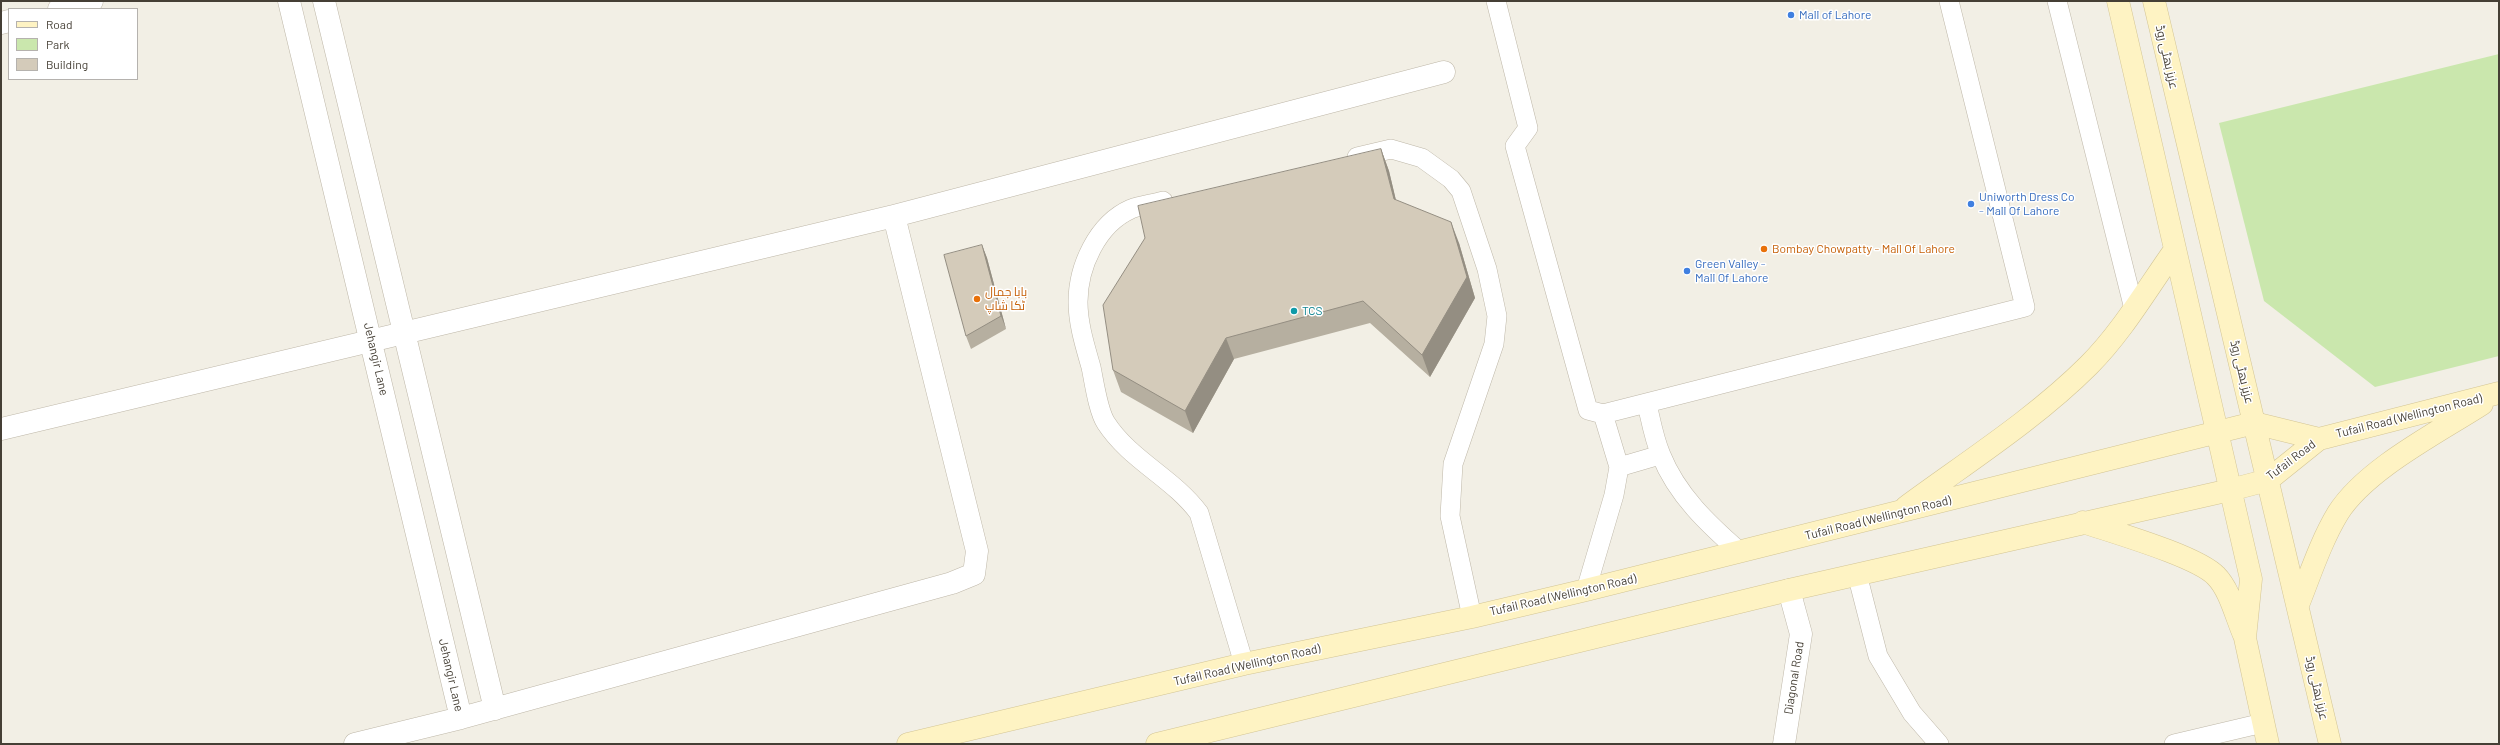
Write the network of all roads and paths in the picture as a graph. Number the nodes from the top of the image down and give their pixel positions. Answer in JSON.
{"nodes":[{"id":1,"x":92,"y":1,"type":"edge"},
{"id":2,"x":288,"y":1,"type":"edge"},
{"id":3,"x":324,"y":1,"type":"edge"},
{"id":4,"x":1496,"y":1,"type":"edge"},
{"id":5,"x":1949,"y":1,"type":"edge"},
{"id":6,"x":2057,"y":1,"type":"edge"},
{"id":7,"x":2118,"y":1,"type":"edge"},
{"id":8,"x":2154,"y":1,"type":"edge"},
{"id":9,"x":63,"y":8,"type":"edge"},
{"id":10,"x":1444,"y":72,"type":"dead end"},
{"id":11,"x":1338,"y":161,"type":"edge"},
{"id":12,"x":1177,"y":198,"type":"edge"},
{"id":13,"x":894,"y":216,"type":"junction"},
{"id":14,"x":2174,"y":251,"type":"junction"},
{"id":15,"x":2134,"y":309,"type":"junction"},
{"id":16,"x":405,"y":333,"type":"junction"},
{"id":17,"x":372,"y":341,"type":"junction"},
{"id":18,"x":2499,"y":394,"type":"edge"},
{"id":19,"x":1647,"y":404,"type":"junction"},
{"id":20,"x":1603,"y":414,"type":"junction"},
{"id":21,"x":2254,"y":423,"type":"junction"},
{"id":22,"x":1,"y":429,"type":"edge"},
{"id":23,"x":2216,"y":432,"type":"junction"},
{"id":24,"x":2319,"y":439,"type":"junction"},
{"id":25,"x":1660,"y":455,"type":"junction"},
{"id":26,"x":1619,"y":467,"type":"junction"},
{"id":27,"x":2268,"y":480,"type":"junction"},
{"id":28,"x":2230,"y":490,"type":"junction"},
{"id":29,"x":1897,"y":513,"type":"junction"},
{"id":30,"x":2082,"y":522,"type":"junction"},
{"id":31,"x":1740,"y":552,"type":"junction"},
{"id":32,"x":1857,"y":574,"type":"junction"},
{"id":33,"x":1586,"y":590,"type":"junction"},
{"id":34,"x":1789,"y":590,"type":"junction"},
{"id":35,"x":2298,"y":605,"type":"junction"},
{"id":36,"x":1472,"y":616,"type":"junction"},
{"id":37,"x":2245,"y":638,"type":"junction"},
{"id":38,"x":1244,"y":664,"type":"junction"},
{"id":39,"x":495,"y":709,"type":"junction"},
{"id":40,"x":461,"y":718,"type":"junction"},
{"id":41,"x":2265,"y":734,"type":"edge"},
{"id":42,"x":355,"y":744,"type":"edge"},
{"id":43,"x":908,"y":744,"type":"edge"},
{"id":44,"x":1157,"y":744,"type":"edge"},
{"id":45,"x":1784,"y":744,"type":"edge"},
{"id":46,"x":1939,"y":744,"type":"edge"},
{"id":47,"x":2174,"y":744,"type":"edge"},
{"id":48,"x":2330,"y":744,"type":"edge"}],
"edges":[{"from":1,"to":9,"type":"street"},
{"from":2,"to":17,"type":"street","name":"Jehangir Lane"},
{"from":3,"to":16,"type":"street"},
{"from":4,"to":20,"type":"lane"},
{"from":5,"to":19,"type":"lane"},
{"from":6,"to":15,"type":"lane"},
{"from":7,"to":14,"type":"main road"},
{"from":8,"to":21,"type":"main road","name":"عزیز بھٹی روڈ"},
{"from":10,"to":13,"type":"street"},
{"from":11,"to":36,"type":"lane"},
{"from":12,"to":38,"type":"lane"},
{"from":13,"to":16,"type":"street"},
{"from":13,"to":39,"type":"street"},
{"from":14,"to":15,"type":"main road"},
{"from":14,"to":23,"type":"main road"},
{"from":15,"to":29,"type":"main road"},
{"from":16,"to":17,"type":"street"},
{"from":16,"to":39,"type":"street"},
{"from":17,"to":22,"type":"street"},
{"from":17,"to":40,"type":"street","name":"Jehangir Lane"},
{"from":18,"to":24,"type":"main road","name":"Tufail Road (Wellington Road)"},
{"from":18,"to":35,"type":"main road"},
{"from":19,"to":20,"type":"lane"},
{"from":19,"to":25,"type":"lane"},
{"from":20,"to":26,"type":"lane"},
{"from":21,"to":23,"type":"main road","name":"Tufail Road"},
{"from":21,"to":24,"type":"main road","name":"Tufail Road"},
{"from":21,"to":27,"type":"main road","name":"عزیز بھٹی روڈ"},
{"from":23,"to":28,"type":"main road"},
{"from":23,"to":29,"type":"main road","name":"Tufail Road (Wellington Road)"},
{"from":24,"to":27,"type":"main road","name":"Tufail Road"},
{"from":25,"to":26,"type":"lane"},
{"from":25,"to":31,"type":"lane"},
{"from":26,"to":33,"type":"lane"},
{"from":27,"to":28,"type":"main road","name":"Tufail Road"},
{"from":27,"to":35,"type":"main road","name":"عزیز بھٹی روڈ"},
{"from":28,"to":30,"type":"main road"},
{"from":28,"to":37,"type":"main road"},
{"from":29,"to":31,"type":"main road","name":"Tufail Road (Wellington Road)"},
{"from":30,"to":32,"type":"main road"},
{"from":30,"to":37,"type":"main road"},
{"from":31,"to":33,"type":"main road","name":"Tufail Road (Wellington Road)"},
{"from":32,"to":34,"type":"main road"},
{"from":32,"to":46,"type":"lane"},
{"from":33,"to":36,"type":"main road","name":"Tufail Road (Wellington Road)"},
{"from":34,"to":44,"type":"main road"},
{"from":34,"to":45,"type":"street","name":"Diagonal Road"},
{"from":35,"to":48,"type":"main road","name":"عزیز بھٹی روڈ"},
{"from":36,"to":38,"type":"main road","name":"Tufail Road (Wellington Road)"},
{"from":37,"to":41,"type":"main road"},
{"from":38,"to":43,"type":"main road","name":"Tufail Road (Wellington Road)"},
{"from":39,"to":40,"type":"street"},
{"from":40,"to":42,"type":"street"},
{"from":41,"to":47,"type":"lane"}]}
